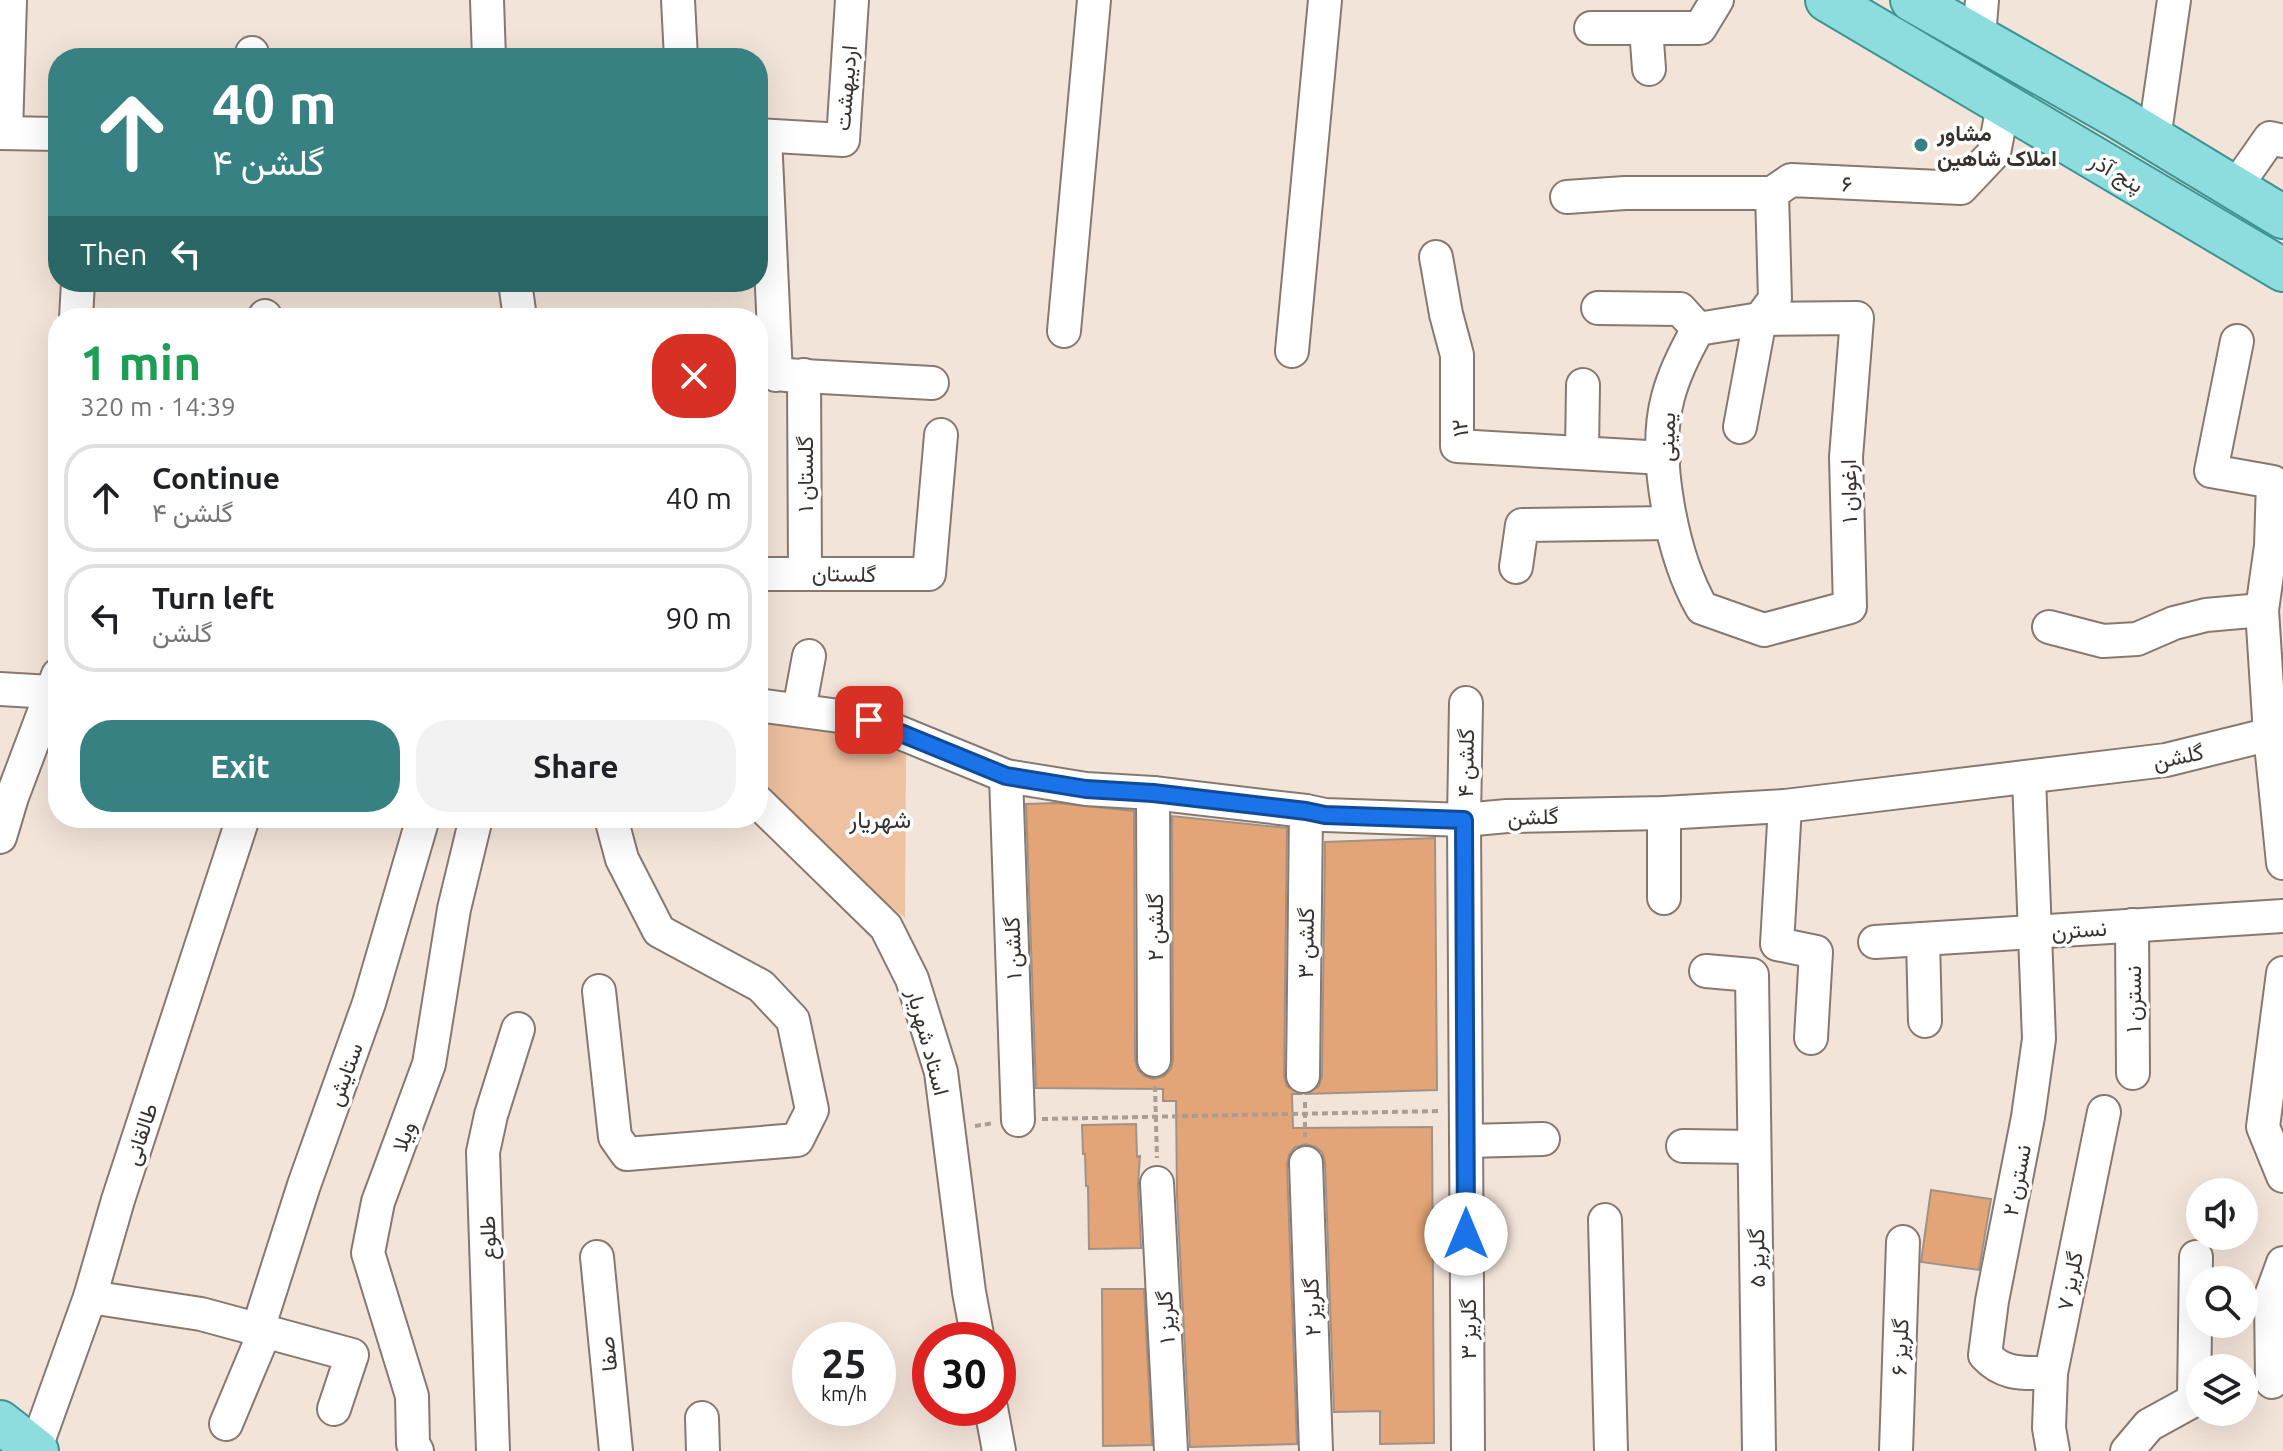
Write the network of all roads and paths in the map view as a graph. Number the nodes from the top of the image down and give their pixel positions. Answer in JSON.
{"nodes":[{"id":1,"x":10,"y":0,"type":"edge"},
{"id":2,"x":487,"y":0,"type":"edge"},
{"id":3,"x":678,"y":0,"type":"edge"},
{"id":4,"x":852,"y":0,"type":"edge"},
{"id":5,"x":1094,"y":0,"type":"edge"},
{"id":6,"x":1325,"y":0,"type":"edge"},
{"id":7,"x":1717,"y":0,"type":"edge"},
{"id":8,"x":1827,"y":0,"type":"edge"},
{"id":9,"x":1912,"y":0,"type":"edge"},
{"id":10,"x":2174,"y":0,"type":"edge"},
{"id":11,"x":1980,"y":19,"type":"edge"},
{"id":12,"x":1591,"y":28,"type":"dead end"},
{"id":13,"x":1646,"y":28,"type":"junction"},
{"id":14,"x":489,"y":48,"type":"edge"},
{"id":15,"x":680,"y":48,"type":"edge"},
{"id":16,"x":1649,"y":69,"type":"dead end"},
{"id":17,"x":2003,"y":106,"type":"junction"},
{"id":18,"x":3,"y":133,"type":"edge"},
{"id":19,"x":48,"y":134,"type":"edge"},
{"id":20,"x":768,"y":135,"type":"edge"},
{"id":21,"x":2154,"y":139,"type":"junction"},
{"id":22,"x":2283,"y":141,"type":"edge"},
{"id":23,"x":2235,"y":188,"type":"junction"},
{"id":24,"x":1772,"y":193,"type":"junction"},
{"id":25,"x":1567,"y":197,"type":"dead end"},
{"id":26,"x":2283,"y":217,"type":"edge"},
{"id":27,"x":768,"y":228,"type":"edge"},
{"id":28,"x":1436,"y":257,"type":"dead end"},
{"id":29,"x":2283,"y":270,"type":"edge"},
{"id":30,"x":1598,"y":308,"type":"dead end"},
{"id":31,"x":1760,"y":319,"type":"junction"},
{"id":32,"x":1698,"y":329,"type":"junction"},
{"id":33,"x":1064,"y":331,"type":"dead end"},
{"id":34,"x":2237,"y":341,"type":"dead end"},
{"id":35,"x":1292,"y":351,"type":"dead end"},
{"id":36,"x":779,"y":374,"type":"edge"},
{"id":37,"x":932,"y":383,"type":"dead end"},
{"id":38,"x":1583,"y":385,"type":"dead end"},
{"id":39,"x":1740,"y":427,"type":"dead end"},
{"id":40,"x":941,"y":435,"type":"dead end"},
{"id":41,"x":1582,"y":452,"type":"junction"},
{"id":42,"x":1664,"y":458,"type":"junction"},
{"id":43,"x":1671,"y":523,"type":"junction"},
{"id":44,"x":2277,"y":546,"type":"edge"},
{"id":45,"x":1516,"y":567,"type":"dead end"},
{"id":46,"x":805,"y":573,"type":"junction"},
{"id":47,"x":768,"y":574,"type":"edge"},
{"id":48,"x":1702,"y":608,"type":"joint"},
{"id":49,"x":2262,"y":610,"type":"junction"},
{"id":50,"x":2049,"y":627,"type":"dead end"},
{"id":51,"x":809,"y":656,"type":"dead end"},
{"id":52,"x":48,"y":684,"type":"edge"},
{"id":53,"x":0,"y":689,"type":"edge"},
{"id":54,"x":48,"y":702,"type":"edge"},
{"id":55,"x":1466,"y":703,"type":"dead end"},
{"id":56,"x":768,"y":706,"type":"edge"},
{"id":57,"x":799,"y":710,"type":"junction"},
{"id":58,"x":2276,"y":733,"type":"edge"},
{"id":59,"x":1006,"y":776,"type":"junction"},
{"id":60,"x":2029,"y":778,"type":"junction"},
{"id":61,"x":1153,"y":793,"type":"junction"},
{"id":62,"x":1785,"y":806,"type":"junction"},
{"id":63,"x":1306,"y":811,"type":"junction"},
{"id":64,"x":768,"y":812,"type":"edge"},
{"id":65,"x":1664,"y":813,"type":"junction"},
{"id":66,"x":1464,"y":820,"type":"junction"},
{"id":67,"x":240,"y":828,"type":"edge"},
{"id":68,"x":420,"y":828,"type":"edge"},
{"id":69,"x":474,"y":828,"type":"edge"},
{"id":70,"x":614,"y":828,"type":"edge"},
{"id":71,"x":0,"y":837,"type":"edge"},
{"id":72,"x":2283,"y":863,"type":"edge"},
{"id":73,"x":1664,"y":898,"type":"dead end"},
{"id":74,"x":2283,"y":916,"type":"edge"},
{"id":75,"x":2132,"y":925,"type":"junction"},
{"id":76,"x":2033,"y":932,"type":"junction"},
{"id":77,"x":1923,"y":939,"type":"junction"},
{"id":78,"x":1875,"y":942,"type":"dead end"},
{"id":79,"x":1706,"y":971,"type":"dead end"},
{"id":80,"x":2283,"y":973,"type":"edge"},
{"id":81,"x":599,"y":991,"type":"dead end"},
{"id":82,"x":1925,"y":1021,"type":"dead end"},
{"id":83,"x":518,"y":1029,"type":"dead end"},
{"id":84,"x":1811,"y":1038,"type":"dead end"},
{"id":85,"x":1154,"y":1060,"type":"joint"},
{"id":86,"x":2133,"y":1073,"type":"dead end"},
{"id":87,"x":1303,"y":1076,"type":"joint"},
{"id":88,"x":2104,"y":1112,"type":"dead end"},
{"id":89,"x":1305,"y":1113,"type":"junction"},
{"id":90,"x":1156,"y":1116,"type":"junction"},
{"id":91,"x":1018,"y":1120,"type":"junction"},
{"id":92,"x":1466,"y":1126,"type":"junction"},
{"id":93,"x":948,"y":1129,"type":"junction"},
{"id":94,"x":1543,"y":1139,"type":"dead end"},
{"id":95,"x":1683,"y":1146,"type":"dead end"},
{"id":96,"x":1754,"y":1147,"type":"junction"},
{"id":97,"x":1306,"y":1163,"type":"joint"},
{"id":98,"x":2283,"y":1176,"type":"edge"},
{"id":99,"x":1157,"y":1183,"type":"joint"},
{"id":100,"x":1605,"y":1220,"type":"dead end"},
{"id":101,"x":1903,"y":1242,"type":"dead end"},
{"id":102,"x":597,"y":1257,"type":"dead end"},
{"id":103,"x":2196,"y":1257,"type":"dead end"},
{"id":104,"x":2283,"y":1263,"type":"edge"},
{"id":105,"x":90,"y":1297,"type":"junction"},
{"id":106,"x":975,"y":1322,"type":"edge"},
{"id":107,"x":262,"y":1330,"type":"junction"},
{"id":108,"x":2197,"y":1354,"type":"edge"},
{"id":109,"x":2051,"y":1373,"type":"junction"},
{"id":110,"x":2266,"y":1384,"type":"edge"},
{"id":111,"x":2186,"y":1404,"type":"edge"},
{"id":112,"x":334,"y":1409,"type":"dead end"},
{"id":113,"x":702,"y":1418,"type":"dead end"},
{"id":114,"x":0,"y":1422,"type":"edge"},
{"id":115,"x":226,"y":1424,"type":"dead end"},
{"id":116,"x":994,"y":1426,"type":"edge"},
{"id":117,"x":36,"y":1450,"type":"edge"},
{"id":118,"x":417,"y":1451,"type":"edge"},
{"id":119,"x":493,"y":1451,"type":"edge"},
{"id":120,"x":616,"y":1451,"type":"edge"},
{"id":121,"x":703,"y":1451,"type":"edge"},
{"id":122,"x":999,"y":1451,"type":"edge"},
{"id":123,"x":1171,"y":1451,"type":"edge"},
{"id":124,"x":1316,"y":1451,"type":"edge"},
{"id":125,"x":1468,"y":1451,"type":"edge"},
{"id":126,"x":1611,"y":1451,"type":"edge"},
{"id":127,"x":1759,"y":1451,"type":"edge"},
{"id":128,"x":1896,"y":1451,"type":"edge"},
{"id":129,"x":2053,"y":1451,"type":"edge"},
{"id":130,"x":2127,"y":1451,"type":"edge"}],
"edges":[{"from":1,"to":18,"type":"street"},
{"from":2,"to":14,"type":"street"},
{"from":3,"to":15,"type":"street"},
{"from":4,"to":20,"type":"street","name":"اردیبهشت"},
{"from":5,"to":33,"type":"street"},
{"from":6,"to":35,"type":"street"},
{"from":7,"to":13,"type":"street"},
{"from":8,"to":17,"type":"main road","name":"پنج آذر"},
{"from":9,"to":11,"type":"main road"},
{"from":10,"to":21,"type":"street"},
{"from":11,"to":21,"type":"main road"},
{"from":12,"to":13,"type":"street"},
{"from":13,"to":16,"type":"street"},
{"from":17,"to":24,"type":"street","name":"۶"},
{"from":17,"to":29,"type":"main road","name":"پنج آذر"},
{"from":18,"to":19,"type":"street"},
{"from":21,"to":23,"type":"main road"},
{"from":22,"to":23,"type":"street"},
{"from":23,"to":26,"type":"main road"},
{"from":24,"to":25,"type":"street"},
{"from":24,"to":31,"type":"street"},
{"from":27,"to":36,"type":"street","name":"گلستان ۱"},
{"from":28,"to":41,"type":"street","name":"۱۲"},
{"from":30,"to":32,"type":"street"},
{"from":31,"to":32,"type":"street"},
{"from":31,"to":39,"type":"street"},
{"from":31,"to":48,"type":"street","name":"ارغوان ۱"},
{"from":32,"to":42,"type":"street","name":"یمینی"},
{"from":34,"to":44,"type":"street"},
{"from":36,"to":37,"type":"street"},
{"from":36,"to":46,"type":"street","name":"گلستان ۱"},
{"from":38,"to":41,"type":"street"},
{"from":40,"to":46,"type":"street","name":"گلستان"},
{"from":41,"to":42,"type":"street","name":"۱۲"},
{"from":42,"to":43,"type":"street","name":"یمینی"},
{"from":43,"to":45,"type":"street"},
{"from":43,"to":48,"type":"street","name":"یمینی"},
{"from":44,"to":49,"type":"street"},
{"from":46,"to":47,"type":"street","name":"گلستان"},
{"from":49,"to":50,"type":"street"},
{"from":49,"to":58,"type":"street"},
{"from":51,"to":57,"type":"street"},
{"from":52,"to":53,"type":"street"},
{"from":54,"to":71,"type":"street"},
{"from":55,"to":66,"type":"street","name":"گلشن ۴"},
{"from":56,"to":57,"type":"street","name":"گلشن"},
{"from":57,"to":59,"type":"street","name":"گلشن"},
{"from":58,"to":60,"type":"street","name":"گلشن"},
{"from":58,"to":72,"type":"street"},
{"from":59,"to":61,"type":"street","name":"گلشن"},
{"from":59,"to":91,"type":"street","name":"گلشن ۱"},
{"from":60,"to":62,"type":"street","name":"گلشن"},
{"from":60,"to":76,"type":"street"},
{"from":61,"to":63,"type":"street","name":"گلشن"},
{"from":61,"to":85,"type":"street","name":"گلشن ۲"},
{"from":62,"to":65,"type":"street","name":"گلشن"},
{"from":62,"to":84,"type":"street"},
{"from":63,"to":66,"type":"street","name":"گلشن"},
{"from":63,"to":87,"type":"street","name":"گلشن ۳"},
{"from":64,"to":93,"type":"street","name":"استاد شهریار"},
{"from":65,"to":66,"type":"street","name":"گلشن"},
{"from":65,"to":73,"type":"street"},
{"from":66,"to":92,"type":"street","name":"گلشن ۴"},
{"from":67,"to":105,"type":"street","name":"طالقانی"},
{"from":68,"to":107,"type":"street","name":"ستایش"},
{"from":69,"to":118,"type":"street","name":"ویلا"},
{"from":70,"to":81,"type":"street"},
{"from":74,"to":75,"type":"street","name":"نسترن"},
{"from":75,"to":76,"type":"street","name":"نسترن"},
{"from":75,"to":86,"type":"street","name":"نسترن ۱"},
{"from":76,"to":77,"type":"street","name":"نسترن"},
{"from":76,"to":109,"type":"street","name":"نسترن ۲"},
{"from":77,"to":78,"type":"street","name":"نسترن"},
{"from":77,"to":82,"type":"street"},
{"from":79,"to":96,"type":"street","name":"گلریز ۵"},
{"from":80,"to":98,"type":"street"},
{"from":83,"to":119,"type":"street","name":"طلوع"},
{"from":85,"to":90,"type":"path"},
{"from":87,"to":89,"type":"path"},
{"from":88,"to":109,"type":"street","name":"گلریز ۷"},
{"from":89,"to":90,"type":"path"},
{"from":89,"to":92,"type":"path"},
{"from":89,"to":97,"type":"path"},
{"from":90,"to":91,"type":"path"},
{"from":90,"to":99,"type":"path"},
{"from":91,"to":93,"type":"path"},
{"from":92,"to":94,"type":"street"},
{"from":92,"to":125,"type":"street","name":"گلریز ۳"},
{"from":93,"to":106,"type":"street","name":"استاد شهریار"},
{"from":95,"to":96,"type":"street"},
{"from":96,"to":127,"type":"street","name":"گلریز ۵"},
{"from":97,"to":124,"type":"street","name":"گلریز ۲"},
{"from":99,"to":123,"type":"street","name":"گلریز ۱"},
{"from":100,"to":126,"type":"street"},
{"from":101,"to":128,"type":"street","name":"گلریز ۶"},
{"from":102,"to":120,"type":"street","name":"صفا"},
{"from":103,"to":108,"type":"street"},
{"from":104,"to":110,"type":"street"},
{"from":105,"to":107,"type":"street"},
{"from":105,"to":117,"type":"street","name":"طالقانی"},
{"from":107,"to":112,"type":"street"},
{"from":107,"to":115,"type":"street","name":"ستایش"},
{"from":109,"to":129,"type":"street","name":"گلریز ۷"},
{"from":111,"to":130,"type":"street"},
{"from":113,"to":121,"type":"street"},
{"from":114,"to":117,"type":"main road"},
{"from":116,"to":122,"type":"street"}]}
